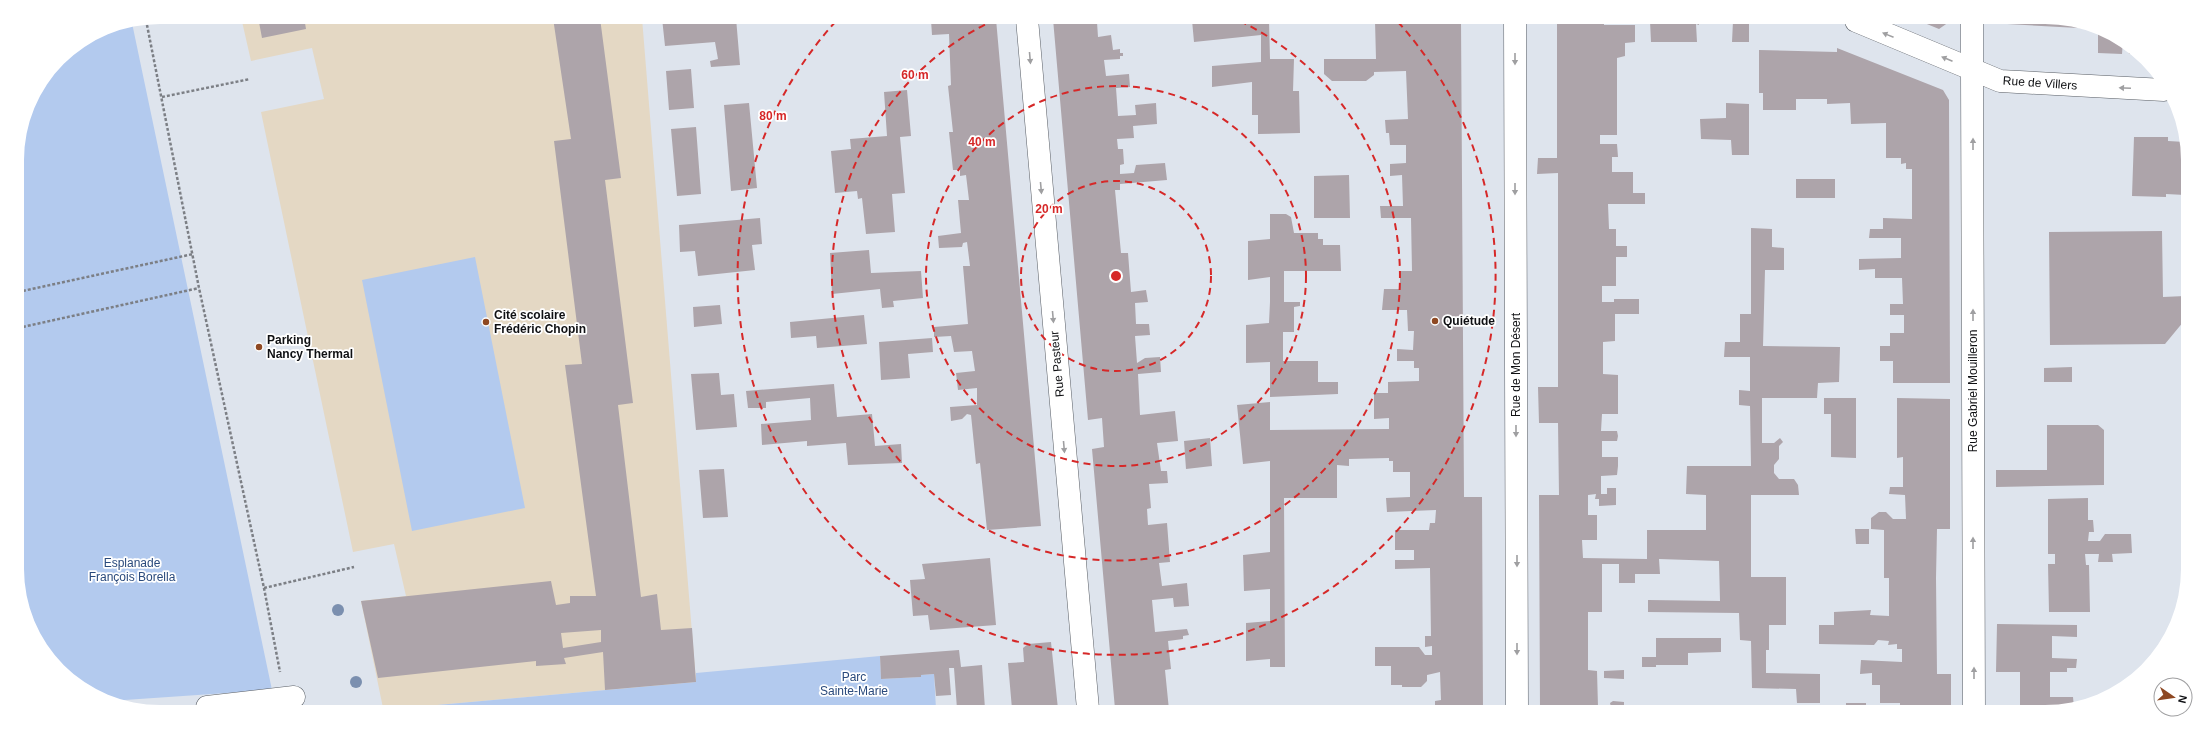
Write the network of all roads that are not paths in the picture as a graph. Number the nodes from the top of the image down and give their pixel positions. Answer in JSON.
{"nodes":[{"id":1,"x":1027,"y":24,"type":"edge"},
{"id":2,"x":1515,"y":24,"type":"edge"},
{"id":3,"x":1863,"y":24,"type":"edge"},
{"id":4,"x":1972,"y":24,"type":"edge"},
{"id":5,"x":1972,"y":71,"type":"junction"},
{"id":6,"x":2161,"y":90,"type":"edge"},
{"id":7,"x":290,"y":698,"type":"road end"},
{"id":8,"x":225,"y":705,"type":"edge"},
{"id":9,"x":1088,"y":705,"type":"edge"},
{"id":10,"x":1517,"y":705,"type":"edge"},
{"id":11,"x":1974,"y":705,"type":"edge"}],
"edges":[{"from":1,"to":9,"type":"street","name":"Rue Pasteur","one_way":true},
{"from":2,"to":10,"type":"street","name":"Rue de Mon Désert","one_way":true},
{"from":5,"to":3,"type":"street","name":"Rue de Villers","one_way":true},
{"from":4,"to":5,"type":"street","name":"Rue Gabriel Mouilleron"},
{"from":6,"to":5,"type":"street","name":"Rue de Villers","one_way":true},
{"from":11,"to":5,"type":"street","name":"Rue Gabriel Mouilleron","one_way":true},
{"from":7,"to":8,"type":"street"}]}
